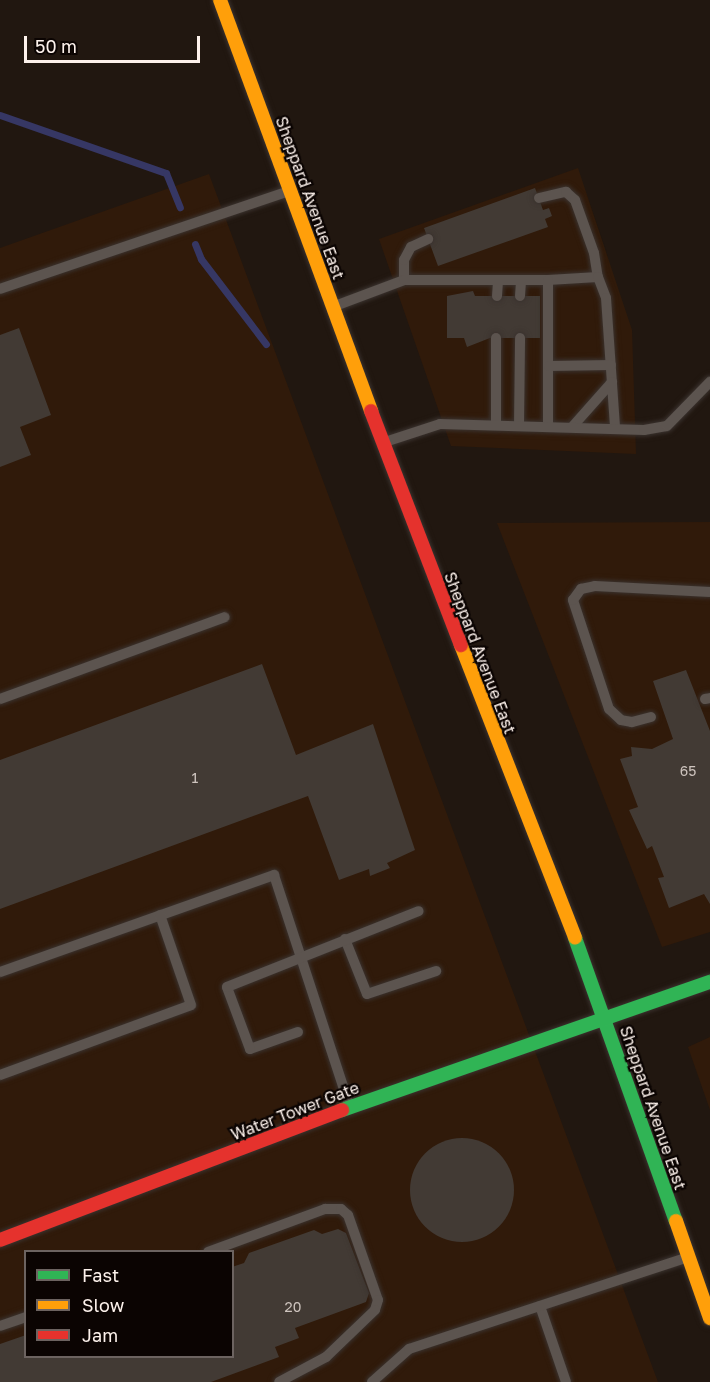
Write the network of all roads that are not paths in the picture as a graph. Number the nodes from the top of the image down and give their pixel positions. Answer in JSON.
{"nodes":[{"id":1,"x":220,"y":0,"type":"edge"},
{"id":2,"x":289,"y":191,"type":"junction"},
{"id":3,"x":539,"y":198,"type":"dead end"},
{"id":4,"x":428,"y":239,"type":"dead end"},
{"id":5,"x":598,"y":277,"type":"junction"},
{"id":6,"x":404,"y":280,"type":"junction"},
{"id":7,"x":498,"y":280,"type":"junction"},
{"id":8,"x":521,"y":280,"type":"junction"},
{"id":9,"x":548,"y":280,"type":"junction"},
{"id":10,"x":0,"y":289,"type":"edge"},
{"id":11,"x":497,"y":296,"type":"dead end"},
{"id":12,"x":520,"y":296,"type":"dead end"},
{"id":13,"x":333,"y":306,"type":"junction"},
{"id":14,"x":496,"y":338,"type":"dead end"},
{"id":15,"x":520,"y":338,"type":"dead end"},
{"id":16,"x":611,"y":365,"type":"junction"},
{"id":17,"x":549,"y":366,"type":"junction"},
{"id":18,"x":612,"y":382,"type":"junction"},
{"id":19,"x":710,"y":382,"type":"edge"},
{"id":20,"x":496,"y":425,"type":"junction"},
{"id":21,"x":519,"y":425,"type":"junction"},
{"id":22,"x":548,"y":426,"type":"junction"},
{"id":23,"x":573,"y":426,"type":"junction"},
{"id":24,"x":615,"y":427,"type":"junction"},
{"id":25,"x":383,"y":443,"type":"junction"},
{"id":26,"x":710,"y":592,"type":"edge"},
{"id":27,"x":225,"y":616,"type":"dead end"},
{"id":28,"x":0,"y":699,"type":"edge"},
{"id":29,"x":651,"y":717,"type":"dead end"},
{"id":30,"x":419,"y":911,"type":"dead end"},
{"id":31,"x":160,"y":915,"type":"junction"},
{"id":32,"x":345,"y":939,"type":"junction"},
{"id":33,"x":303,"y":955,"type":"junction"},
{"id":34,"x":436,"y":971,"type":"dead end"},
{"id":35,"x":0,"y":972,"type":"edge"},
{"id":36,"x":710,"y":982,"type":"edge"},
{"id":37,"x":604,"y":1020,"type":"junction"},
{"id":38,"x":298,"y":1032,"type":"dead end"},
{"id":39,"x":0,"y":1075,"type":"edge"},
{"id":40,"x":351,"y":1107,"type":"junction"},
{"id":41,"x":0,"y":1240,"type":"edge"},
{"id":42,"x":211,"y":1250,"type":"edge"},
{"id":43,"x":688,"y":1257,"type":"junction"},
{"id":44,"x":540,"y":1306,"type":"junction"},
{"id":45,"x":24,"y":1318,"type":"edge"},
{"id":46,"x":710,"y":1318,"type":"edge"},
{"id":47,"x":0,"y":1326,"type":"edge"},
{"id":48,"x":279,"y":1382,"type":"edge"},
{"id":49,"x":372,"y":1382,"type":"edge"},
{"id":50,"x":566,"y":1382,"type":"edge"}],
"edges":[{"from":1,"to":2,"type":"main road","name":"Sheppard Avenue East"},
{"from":2,"to":10,"type":"lane"},
{"from":2,"to":13,"type":"main road","name":"Sheppard Avenue East"},
{"from":3,"to":5,"type":"lane"},
{"from":4,"to":6,"type":"lane"},
{"from":5,"to":9,"type":"lane"},
{"from":5,"to":16,"type":"lane"},
{"from":6,"to":7,"type":"lane"},
{"from":6,"to":13,"type":"lane"},
{"from":7,"to":8,"type":"lane"},
{"from":7,"to":11,"type":"lane"},
{"from":8,"to":9,"type":"lane"},
{"from":8,"to":12,"type":"lane"},
{"from":9,"to":17,"type":"lane"},
{"from":13,"to":25,"type":"main road","name":"Sheppard Avenue East"},
{"from":14,"to":20,"type":"lane"},
{"from":15,"to":21,"type":"lane"},
{"from":16,"to":17,"type":"lane"},
{"from":16,"to":18,"type":"lane"},
{"from":17,"to":22,"type":"lane"},
{"from":18,"to":23,"type":"lane"},
{"from":18,"to":24,"type":"lane"},
{"from":19,"to":24,"type":"lane"},
{"from":20,"to":21,"type":"lane"},
{"from":20,"to":25,"type":"lane"},
{"from":21,"to":22,"type":"lane"},
{"from":22,"to":23,"type":"lane"},
{"from":23,"to":24,"type":"lane"},
{"from":25,"to":37,"type":"main road","name":"Sheppard Avenue East"},
{"from":26,"to":29,"type":"lane"},
{"from":27,"to":28,"type":"lane"},
{"from":30,"to":32,"type":"lane"},
{"from":31,"to":33,"type":"lane"},
{"from":31,"to":35,"type":"lane"},
{"from":31,"to":39,"type":"lane"},
{"from":32,"to":33,"type":"lane"},
{"from":32,"to":34,"type":"lane"},
{"from":33,"to":38,"type":"lane"},
{"from":33,"to":40,"type":"lane"},
{"from":36,"to":37,"type":"main road","name":"Water Tower Gate"},
{"from":37,"to":40,"type":"main road","name":"Water Tower Gate"},
{"from":37,"to":43,"type":"main road","name":"Sheppard Avenue East"},
{"from":40,"to":41,"type":"main road","name":"Water Tower Gate"},
{"from":42,"to":48,"type":"lane"},
{"from":43,"to":44,"type":"lane"},
{"from":43,"to":46,"type":"main road","name":"Sheppard Avenue East"},
{"from":44,"to":49,"type":"lane"},
{"from":44,"to":50,"type":"lane"},
{"from":45,"to":47,"type":"lane"}]}
